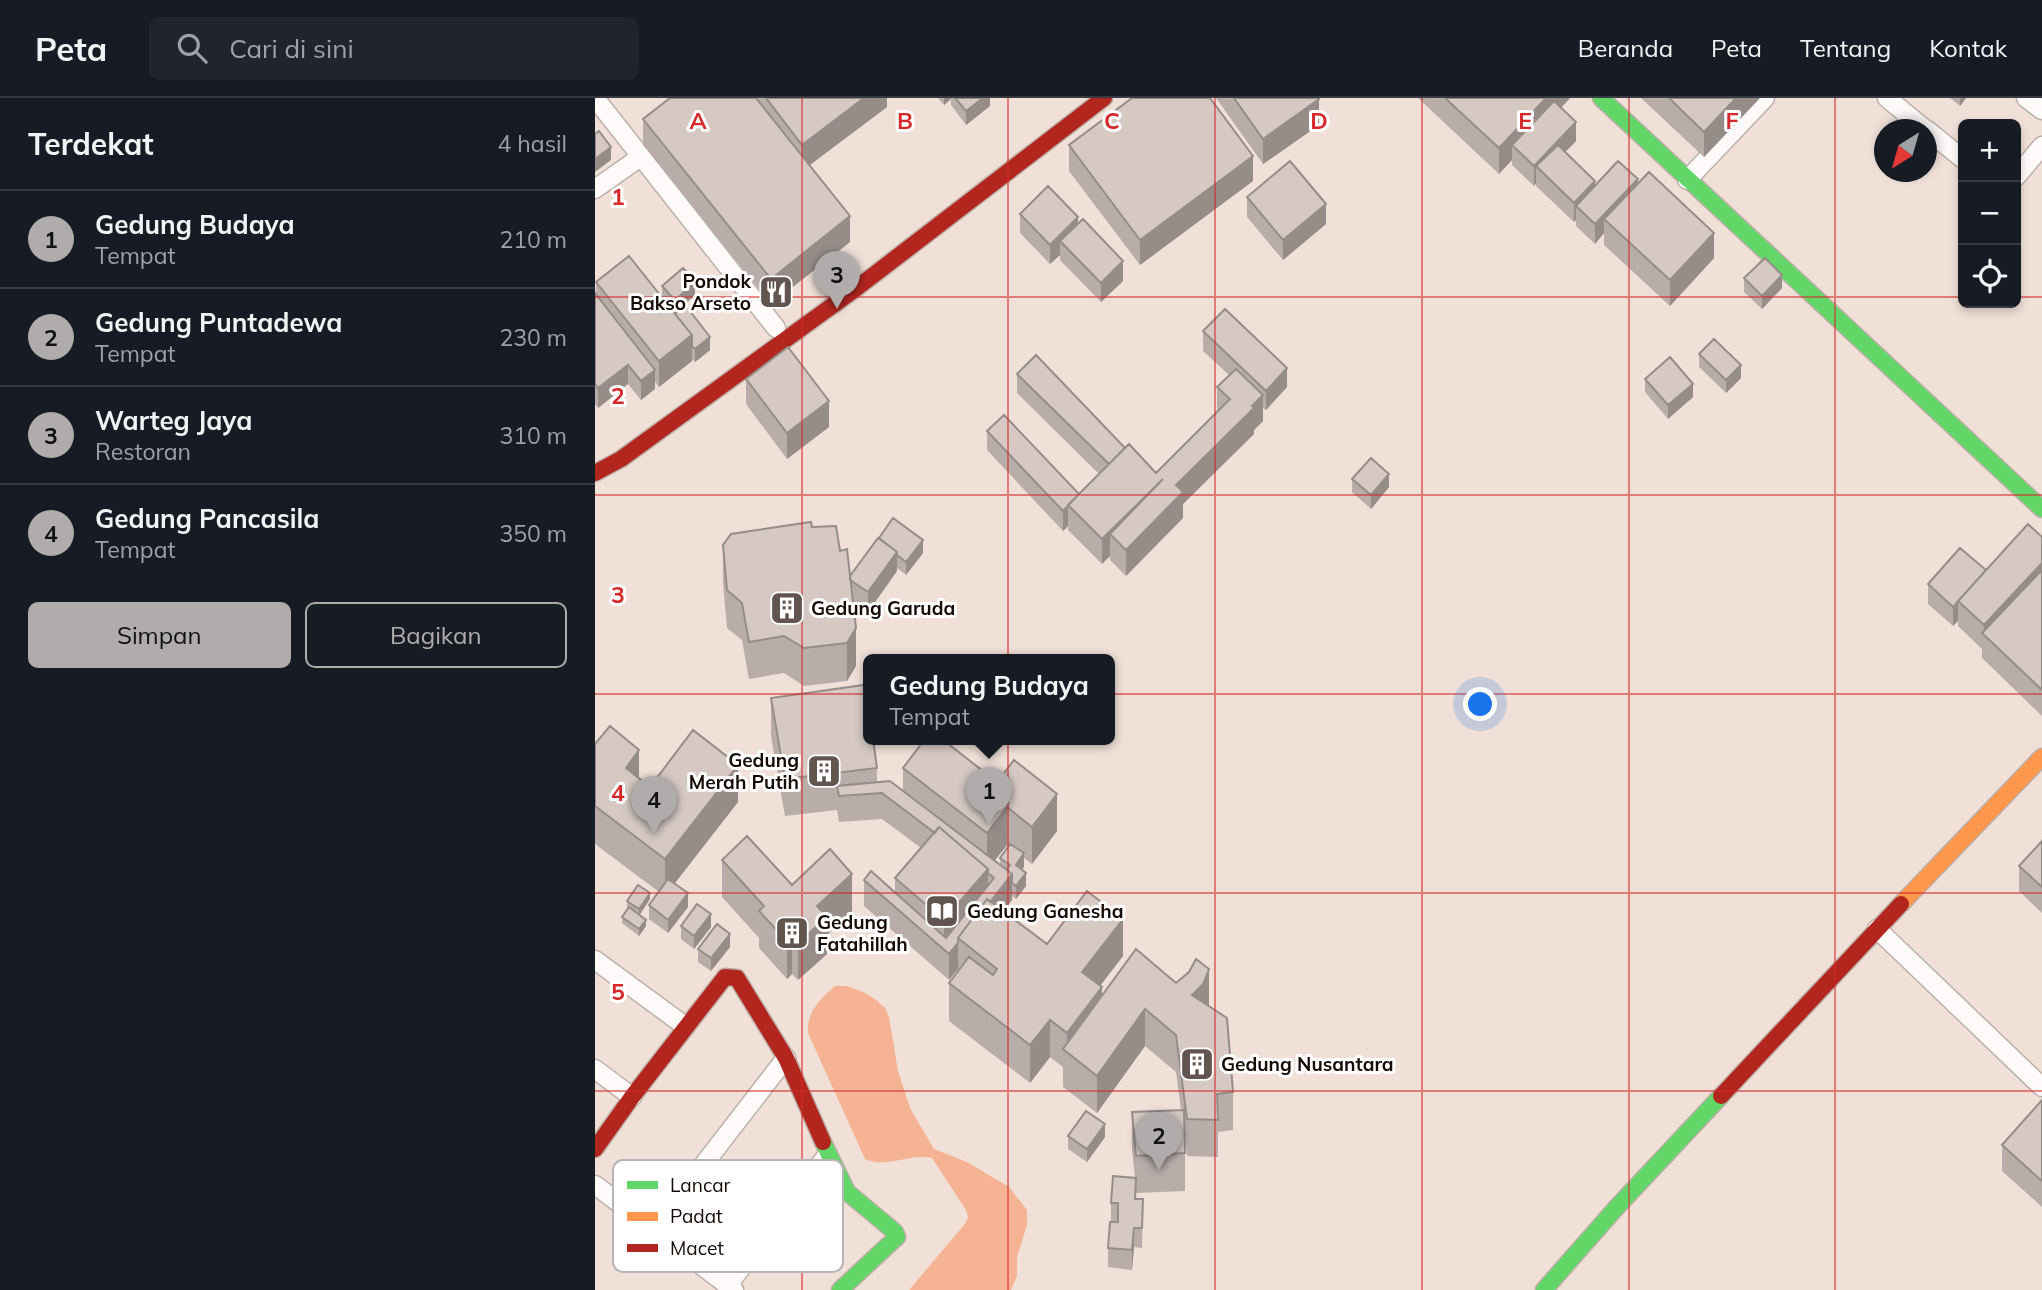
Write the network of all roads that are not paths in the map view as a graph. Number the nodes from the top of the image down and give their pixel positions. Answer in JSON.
{"nodes":[{"id":1,"x":595,"y":98,"type":"edge"},
{"id":2,"x":1078,"y":98,"type":"edge"},
{"id":3,"x":1104,"y":98,"type":"edge"},
{"id":4,"x":1601,"y":98,"type":"edge"},
{"id":5,"x":1765,"y":98,"type":"edge"},
{"id":6,"x":1887,"y":98,"type":"edge"},
{"id":7,"x":2026,"y":98,"type":"edge"},
{"id":8,"x":2042,"y":110,"type":"edge"},
{"id":9,"x":1913,"y":119,"type":"edge"},
{"id":10,"x":1937,"y":139,"type":"edge"},
{"id":11,"x":2042,"y":146,"type":"edge"},
{"id":12,"x":1958,"y":155,"type":"edge"},
{"id":13,"x":642,"y":156,"type":"junction"},
{"id":14,"x":2021,"y":171,"type":"edge"},
{"id":15,"x":1687,"y":180,"type":"junction"},
{"id":16,"x":963,"y":186,"type":"dead end"},
{"id":17,"x":595,"y":188,"type":"edge"},
{"id":18,"x":806,"y":304,"type":"dead end"},
{"id":19,"x":776,"y":328,"type":"junction"},
{"id":20,"x":699,"y":382,"type":"dead end"},
{"id":21,"x":595,"y":473,"type":"edge"},
{"id":22,"x":2042,"y":509,"type":"edge"},
{"id":23,"x":2042,"y":757,"type":"edge"},
{"id":24,"x":1877,"y":929,"type":"junction"},
{"id":25,"x":595,"y":960,"type":"edge"},
{"id":26,"x":685,"y":1026,"type":"junction"},
{"id":27,"x":786,"y":1058,"type":"junction"},
{"id":28,"x":595,"y":1069,"type":"edge"},
{"id":29,"x":2042,"y":1087,"type":"edge"},
{"id":30,"x":632,"y":1097,"type":"junction"},
{"id":31,"x":595,"y":1149,"type":"edge"},
{"id":32,"x":828,"y":1154,"type":"junction"},
{"id":33,"x":707,"y":1160,"type":"edge"},
{"id":34,"x":824,"y":1160,"type":"edge"},
{"id":35,"x":831,"y":1160,"type":"edge"},
{"id":36,"x":843,"y":1184,"type":"edge"},
{"id":37,"x":595,"y":1185,"type":"edge"},
{"id":38,"x":613,"y":1199,"type":"edge"},
{"id":39,"x":710,"y":1272,"type":"edge"},
{"id":40,"x":742,"y":1272,"type":"edge"},
{"id":41,"x":731,"y":1287,"type":"edge"},
{"id":42,"x":840,"y":1290,"type":"edge"},
{"id":43,"x":1543,"y":1290,"type":"edge"}],
"edges":[{"from":1,"to":13,"type":"street"},
{"from":2,"to":16,"type":"main road"},
{"from":3,"to":21,"type":"main road"},
{"from":4,"to":15,"type":"main road"},
{"from":5,"to":15,"type":"street"},
{"from":6,"to":9,"type":"street"},
{"from":7,"to":8,"type":"street"},
{"from":10,"to":12,"type":"street"},
{"from":11,"to":14,"type":"street"},
{"from":13,"to":17,"type":"street"},
{"from":13,"to":19,"type":"street"},
{"from":15,"to":22,"type":"main road"},
{"from":18,"to":19,"type":"main road"},
{"from":19,"to":20,"type":"main road"},
{"from":23,"to":24,"type":"main road"},
{"from":24,"to":29,"type":"street"},
{"from":24,"to":43,"type":"main road"},
{"from":25,"to":26,"type":"street"},
{"from":26,"to":27,"type":"main road"},
{"from":26,"to":30,"type":"main road"},
{"from":27,"to":32,"type":"main road"},
{"from":27,"to":33,"type":"street"},
{"from":28,"to":30,"type":"street"},
{"from":30,"to":31,"type":"main road"},
{"from":32,"to":34,"type":"street"},
{"from":32,"to":35,"type":"main road"},
{"from":36,"to":42,"type":"main road"},
{"from":37,"to":38,"type":"street"},
{"from":39,"to":41,"type":"street"},
{"from":40,"to":41,"type":"street"}]}
